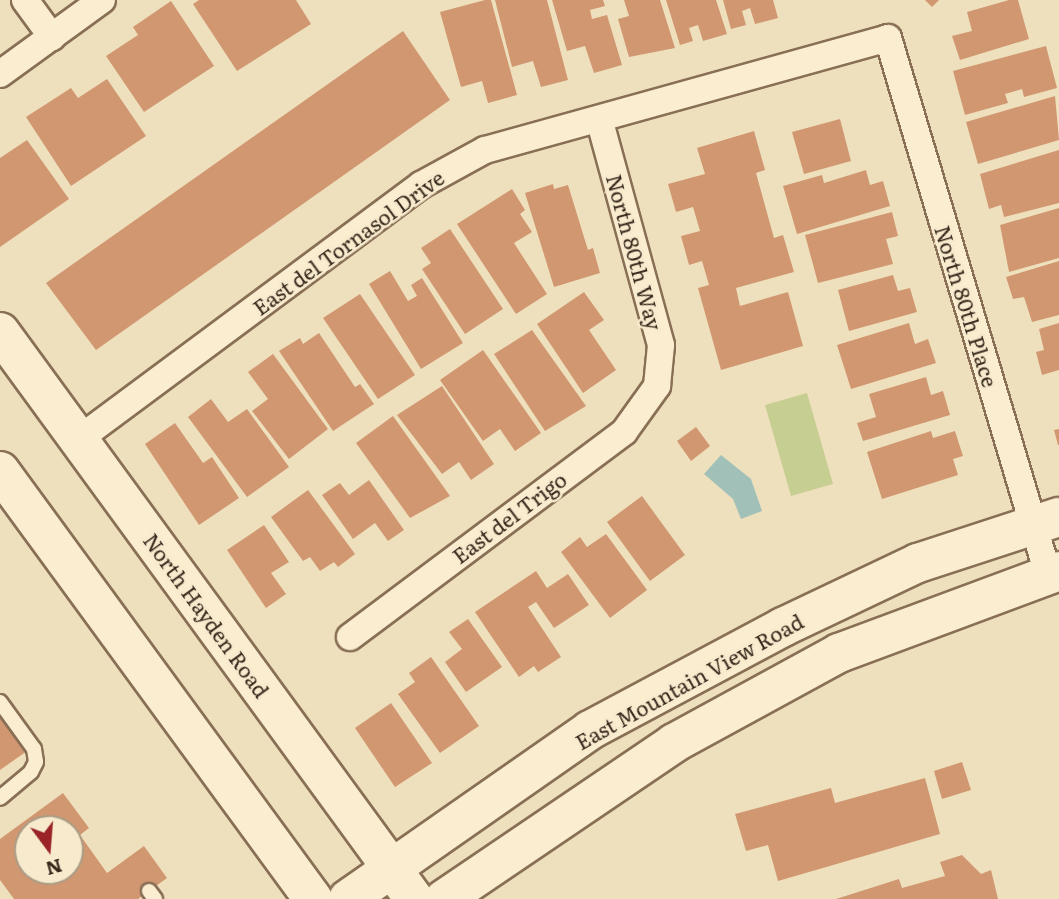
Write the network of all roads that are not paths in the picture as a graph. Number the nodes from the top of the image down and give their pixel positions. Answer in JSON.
{"nodes":[{"id":1,"x":25,"y":0,"type":"edge"},
{"id":2,"x":102,"y":0,"type":"edge"},
{"id":3,"x":52,"y":37,"type":"junction"},
{"id":4,"x":888,"y":38,"type":"joint"},
{"id":5,"x":0,"y":74,"type":"edge"},
{"id":6,"x":599,"y":119,"type":"junction"},
{"id":7,"x":0,"y":332,"type":"edge"},
{"id":8,"x":657,"y":386,"type":"joint"},
{"id":9,"x":79,"y":439,"type":"junction"},
{"id":10,"x":0,"y":471,"type":"edge"},
{"id":11,"x":1046,"y":520,"type":"edge"},
{"id":12,"x":1053,"y":573,"type":"edge"},
{"id":13,"x":350,"y":637,"type":"dead end"},
{"id":14,"x":0,"y":702,"type":"edge"},
{"id":15,"x":0,"y":798,"type":"edge"},
{"id":16,"x":392,"y":868,"type":"junction"},
{"id":17,"x":313,"y":899,"type":"edge"},
{"id":18,"x":348,"y":899,"type":"edge"},
{"id":19,"x":414,"y":899,"type":"edge"},
{"id":20,"x":444,"y":899,"type":"edge"}],
"edges":[{"from":1,"to":3,"type":"street"},
{"from":2,"to":3,"type":"street"},
{"from":3,"to":5,"type":"street"},
{"from":4,"to":6,"type":"street","name":"East del Tornasol Drive"},
{"from":4,"to":11,"type":"street","name":"North 80th Place"},
{"from":6,"to":8,"type":"street","name":"North 80th Way"},
{"from":6,"to":9,"type":"street","name":"East del Tornasol Drive"},
{"from":7,"to":9,"type":"main road","name":"North Hayden Road"},
{"from":8,"to":13,"type":"street","name":"East del Trigo"},
{"from":9,"to":16,"type":"main road","name":"North Hayden Road"},
{"from":10,"to":17,"type":"main road"},
{"from":11,"to":12,"type":"street","name":"North 80th Place"},
{"from":11,"to":16,"type":"main road","name":"East Mountain View Road"},
{"from":12,"to":20,"type":"main road"},
{"from":14,"to":15,"type":"lane"},
{"from":16,"to":18,"type":"main road","name":"East Mountain View Road"},
{"from":16,"to":19,"type":"main road","name":"North Hayden Road"}]}
